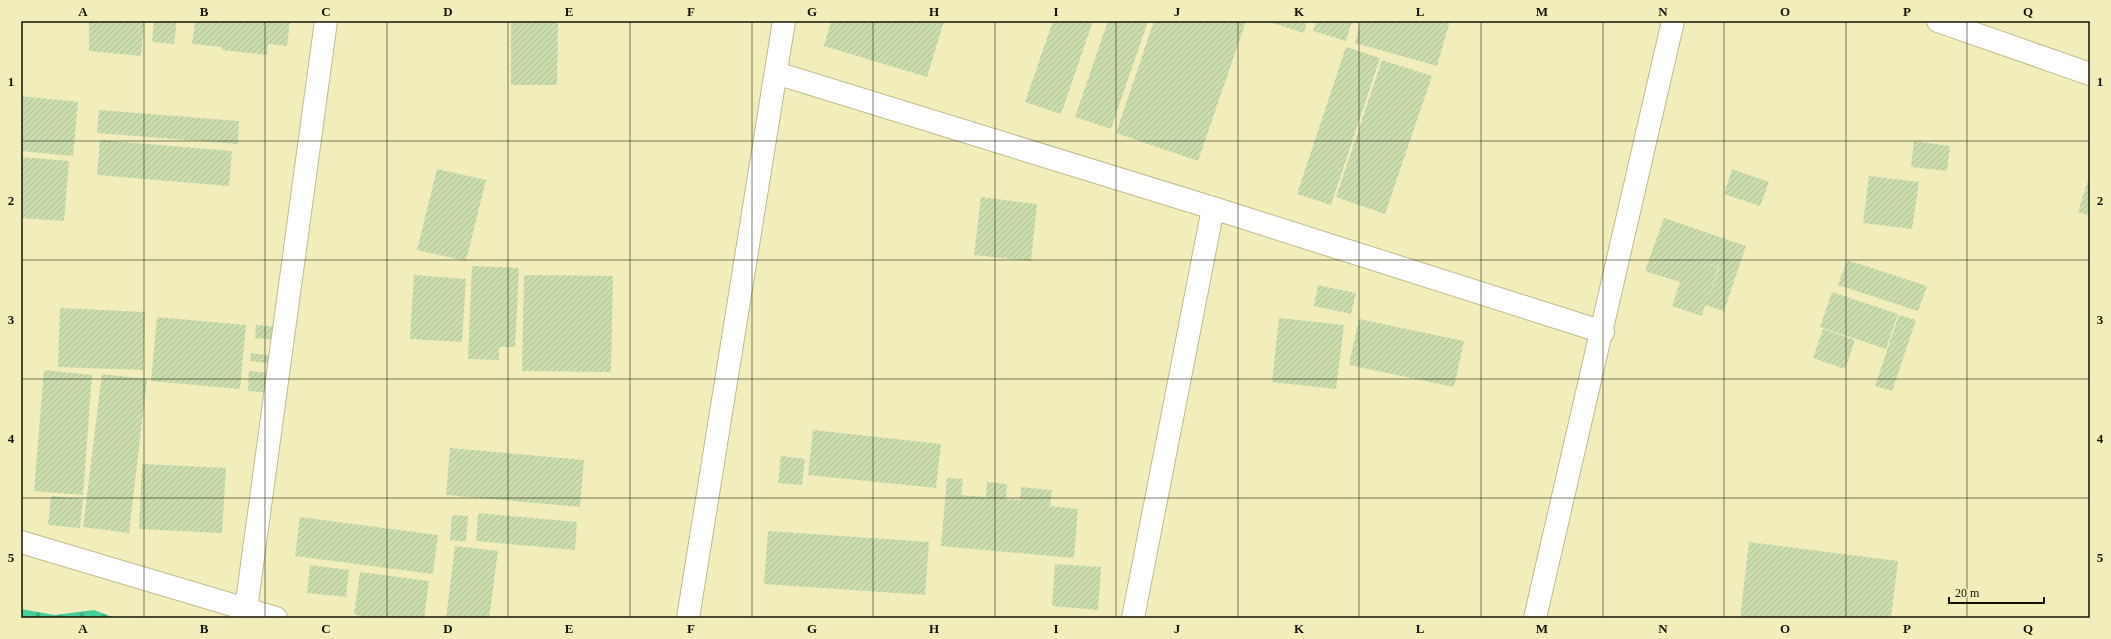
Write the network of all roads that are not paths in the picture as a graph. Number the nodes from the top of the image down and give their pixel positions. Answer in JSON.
{"nodes":[{"id":1,"x":326,"y":21,"type":"edge"},
{"id":2,"x":784,"y":21,"type":"edge"},
{"id":3,"x":1673,"y":21,"type":"edge"},
{"id":4,"x":1938,"y":21,"type":"edge"},
{"id":5,"x":776,"y":74,"type":"junction"},
{"id":6,"x":2090,"y":74,"type":"edge"},
{"id":7,"x":1213,"y":208,"type":"junction"},
{"id":8,"x":1603,"y":332,"type":"junction"},
{"id":9,"x":21,"y":542,"type":"edge"},
{"id":10,"x":246,"y":609,"type":"junction"},
{"id":11,"x":276,"y":618,"type":"edge"},
{"id":12,"x":688,"y":618,"type":"edge"},
{"id":13,"x":1133,"y":618,"type":"edge"},
{"id":14,"x":1535,"y":618,"type":"edge"}],
"edges":[{"from":1,"to":10,"type":"street"},
{"from":2,"to":5,"type":"street"},
{"from":3,"to":8,"type":"street"},
{"from":4,"to":6,"type":"street"},
{"from":5,"to":7,"type":"street"},
{"from":5,"to":12,"type":"street"},
{"from":7,"to":8,"type":"street"},
{"from":7,"to":13,"type":"street"},
{"from":8,"to":14,"type":"street"},
{"from":9,"to":10,"type":"street"},
{"from":10,"to":11,"type":"street"}]}
